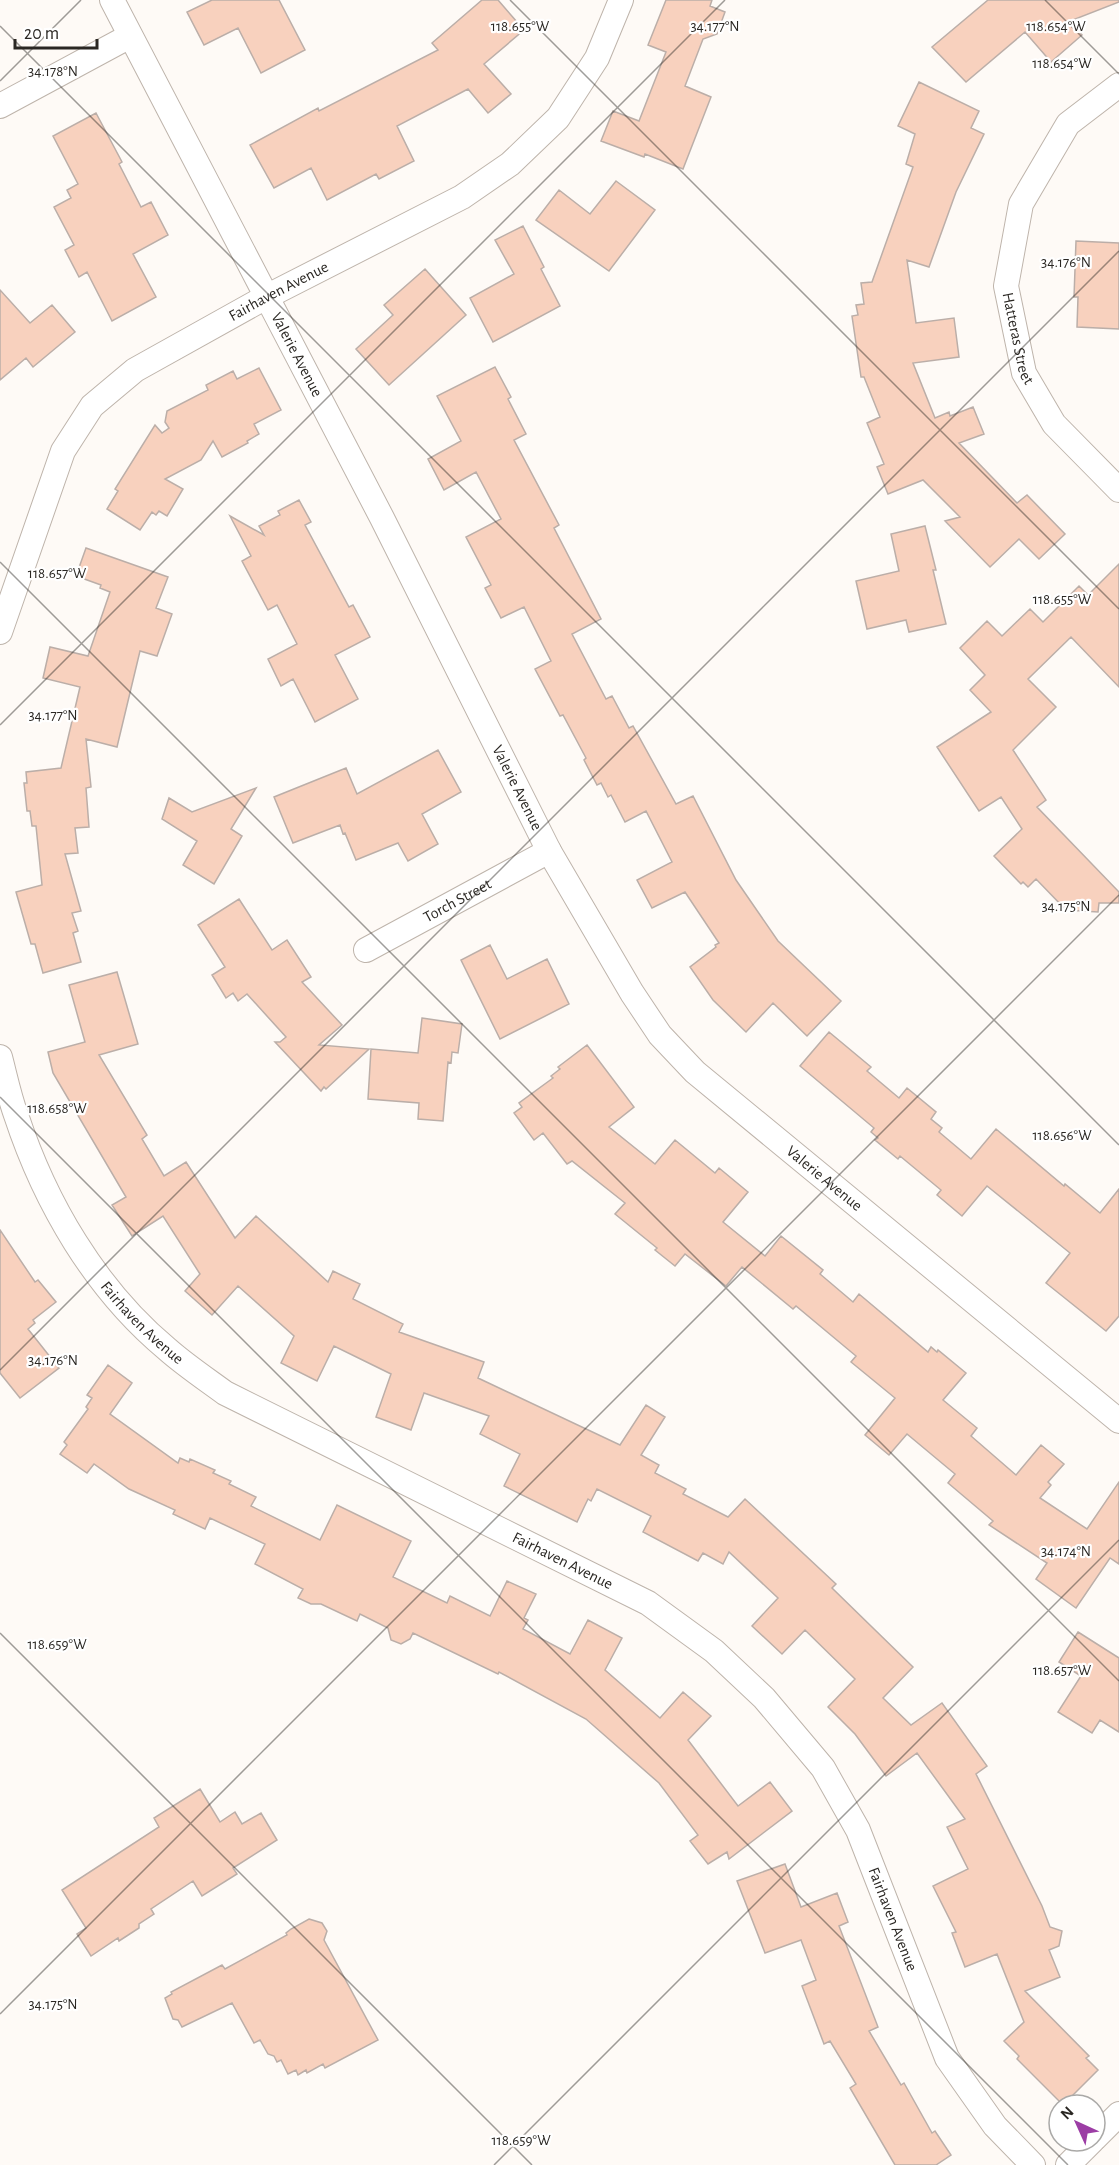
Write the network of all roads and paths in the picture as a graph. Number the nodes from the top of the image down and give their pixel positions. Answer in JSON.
{"nodes":[{"id":1,"x":112,"y":0,"type":"edge"},
{"id":2,"x":621,"y":0,"type":"edge"},
{"id":3,"x":130,"y":36,"type":"junction"},
{"id":4,"x":1119,"y":85,"type":"edge"},
{"id":5,"x":0,"y":106,"type":"edge"},
{"id":6,"x":266,"y":297,"type":"junction"},
{"id":7,"x":1119,"y":490,"type":"edge"},
{"id":8,"x":0,"y":632,"type":"edge"},
{"id":9,"x":549,"y":851,"type":"junction"},
{"id":10,"x":366,"y":950,"type":"dead end"},
{"id":11,"x":0,"y":1058,"type":"edge"},
{"id":12,"x":1119,"y":1421,"type":"edge"},
{"id":13,"x":1119,"y":2114,"type":"edge"},
{"id":14,"x":1107,"y":2126,"type":"edge"},
{"id":15,"x":1080,"y":2153,"type":"edge"},
{"id":16,"x":1033,"y":2165,"type":"edge"},
{"id":17,"x":1068,"y":2165,"type":"edge"}],
"edges":[{"from":1,"to":3,"type":"street","name":"Valerie Avenue"},
{"from":2,"to":6,"type":"street","name":"Fairhaven Avenue"},
{"from":3,"to":5,"type":"street"},
{"from":3,"to":6,"type":"street","name":"Valerie Avenue"},
{"from":4,"to":7,"type":"street","name":"Hatteras Street"},
{"from":6,"to":8,"type":"street","name":"Fairhaven Avenue"},
{"from":6,"to":9,"type":"street","name":"Valerie Avenue"},
{"from":9,"to":10,"type":"street","name":"Torch Street"},
{"from":9,"to":12,"type":"street","name":"Valerie Avenue"},
{"from":11,"to":16,"type":"street","name":"Fairhaven Avenue"},
{"from":13,"to":14,"type":"street"},
{"from":15,"to":17,"type":"street"}]}
